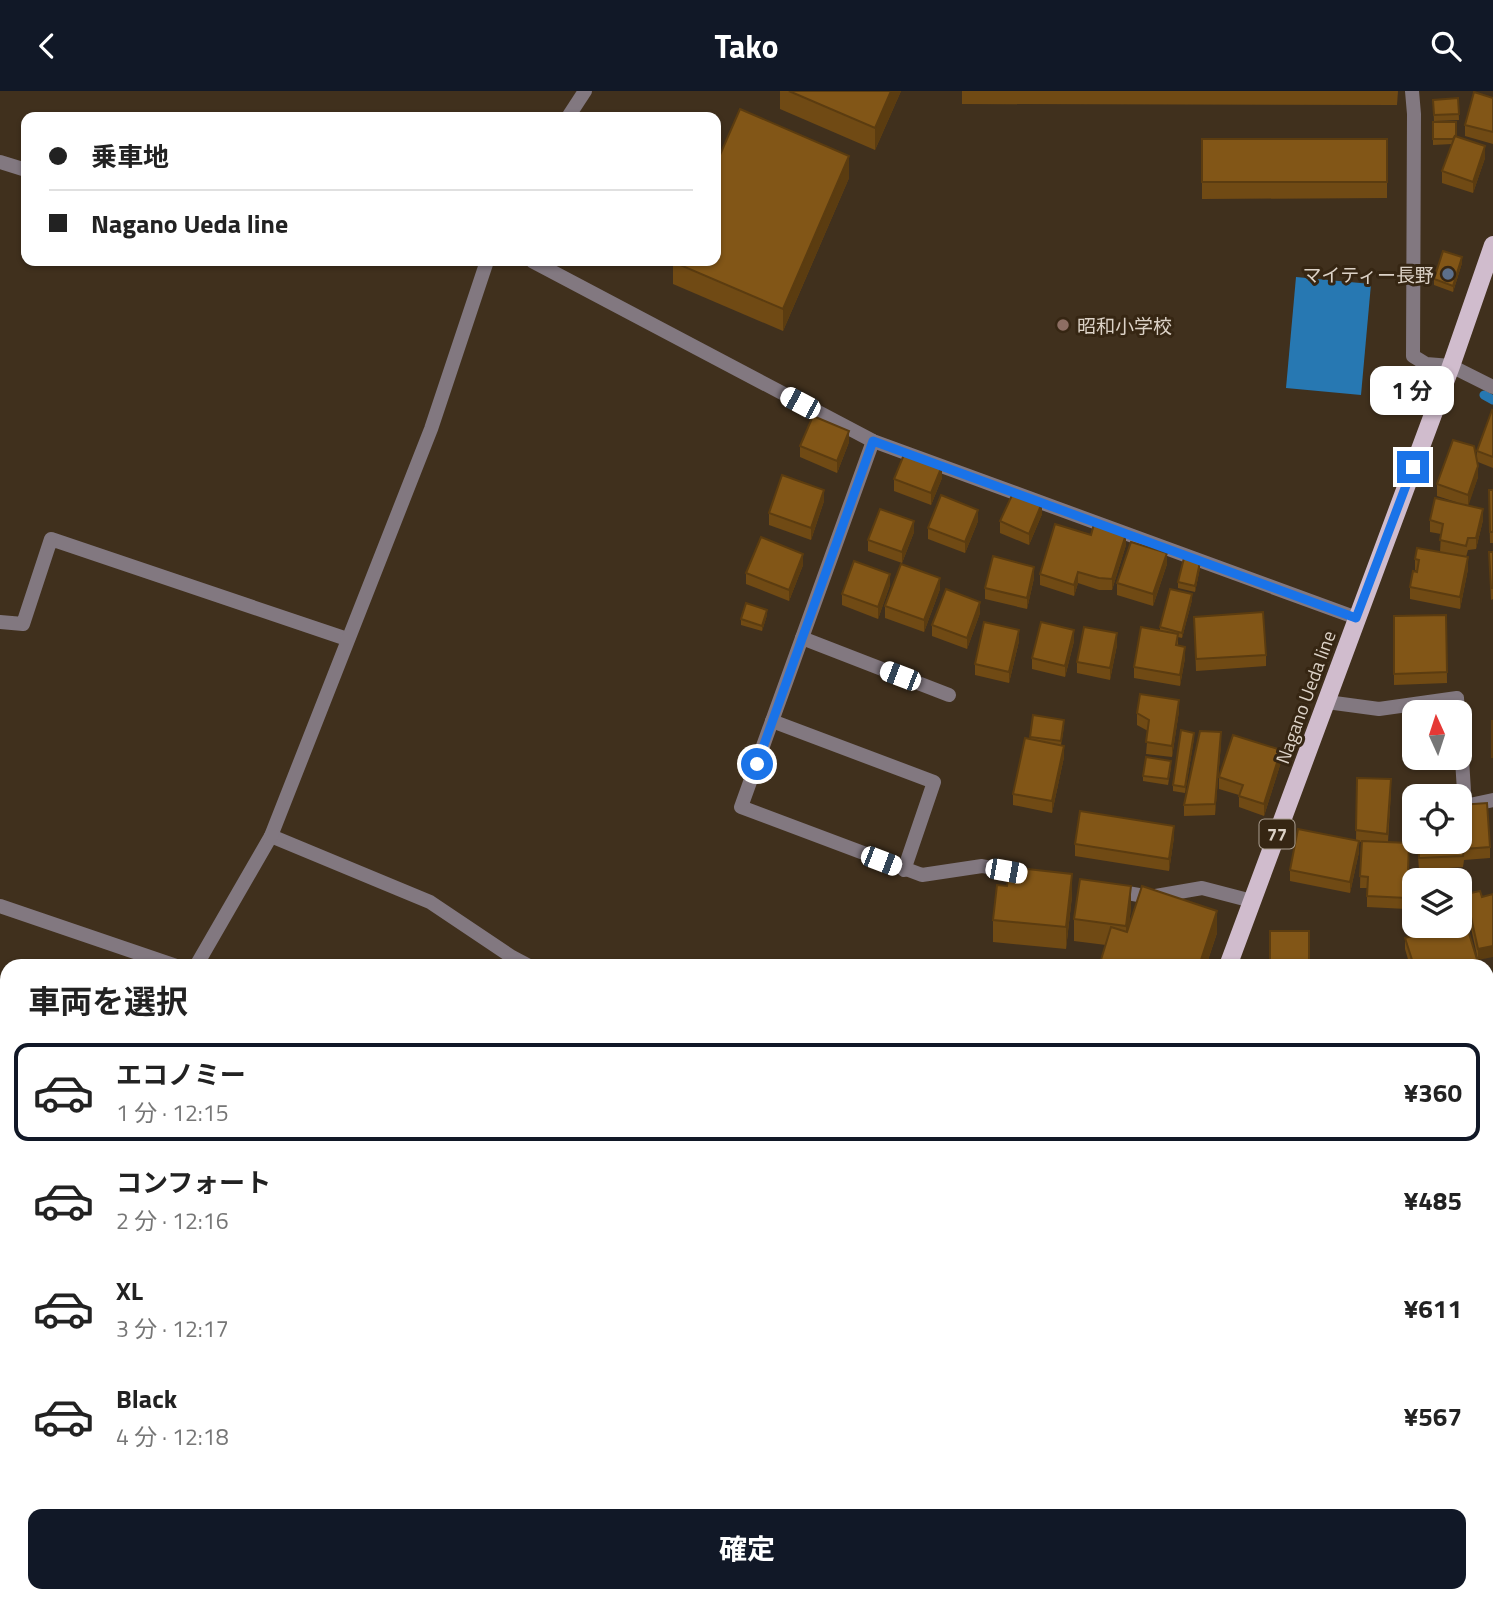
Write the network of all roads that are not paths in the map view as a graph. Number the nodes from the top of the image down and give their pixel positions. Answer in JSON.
{"nodes":[{"id":1,"x":585,"y":91,"type":"edge"},
{"id":2,"x":1412,"y":91,"type":"edge"},
{"id":3,"x":571,"y":112,"type":"edge"},
{"id":4,"x":0,"y":162,"type":"edge"},
{"id":5,"x":21,"y":168,"type":"edge"},
{"id":6,"x":1493,"y":245,"type":"edge"},
{"id":7,"x":485,"y":266,"type":"edge"},
{"id":8,"x":541,"y":266,"type":"edge"},
{"id":9,"x":1451,"y":366,"type":"junction"},
{"id":10,"x":1493,"y":387,"type":"edge"},
{"id":11,"x":873,"y":441,"type":"junction"},
{"id":12,"x":1356,"y":618,"type":"junction"},
{"id":13,"x":0,"y":622,"type":"edge"},
{"id":14,"x":802,"y":638,"type":"junction"},
{"id":15,"x":347,"y":639,"type":"junction"},
{"id":16,"x":949,"y":695,"type":"dead end"},
{"id":17,"x":1327,"y":702,"type":"junction"},
{"id":18,"x":1402,"y":706,"type":"edge"},
{"id":19,"x":772,"y":721,"type":"junction"},
{"id":20,"x":1463,"y":770,"type":"edge"},
{"id":21,"x":1493,"y":800,"type":"edge"},
{"id":22,"x":271,"y":836,"type":"junction"},
{"id":23,"x":904,"y":870,"type":"junction"},
{"id":24,"x":1047,"y":878,"type":"edge"},
{"id":25,"x":1098,"y":888,"type":"edge"},
{"id":26,"x":1252,"y":901,"type":"junction"},
{"id":27,"x":0,"y":906,"type":"edge"},
{"id":28,"x":155,"y":959,"type":"edge"},
{"id":29,"x":200,"y":959,"type":"edge"},
{"id":30,"x":507,"y":959,"type":"edge"},
{"id":31,"x":1231,"y":959,"type":"edge"}],
"edges":[{"from":1,"to":3,"type":"street"},
{"from":2,"to":9,"type":"street"},
{"from":4,"to":5,"type":"street"},
{"from":6,"to":9,"type":"main road","name":"Nagano Ueda line","number":"77"},
{"from":7,"to":15,"type":"street"},
{"from":8,"to":11,"type":"street"},
{"from":9,"to":10,"type":"street"},
{"from":9,"to":12,"type":"main road","name":"Nagano Ueda line","number":"77"},
{"from":11,"to":12,"type":"street"},
{"from":11,"to":14,"type":"street"},
{"from":12,"to":17,"type":"main road","name":"Nagano Ueda line","number":"77"},
{"from":13,"to":15,"type":"street"},
{"from":14,"to":16,"type":"street"},
{"from":14,"to":19,"type":"street"},
{"from":15,"to":22,"type":"street"},
{"from":17,"to":18,"type":"street"},
{"from":17,"to":26,"type":"main road","name":"Nagano Ueda line","number":"77"},
{"from":19,"to":23,"type":"street"},
{"from":19,"to":23,"type":"street"},
{"from":20,"to":21,"type":"street"},
{"from":22,"to":29,"type":"street"},
{"from":22,"to":30,"type":"street"},
{"from":23,"to":24,"type":"street"},
{"from":25,"to":26,"type":"street"},
{"from":26,"to":31,"type":"main road","name":"Nagano Ueda line","number":"77"},
{"from":27,"to":28,"type":"street"}]}
